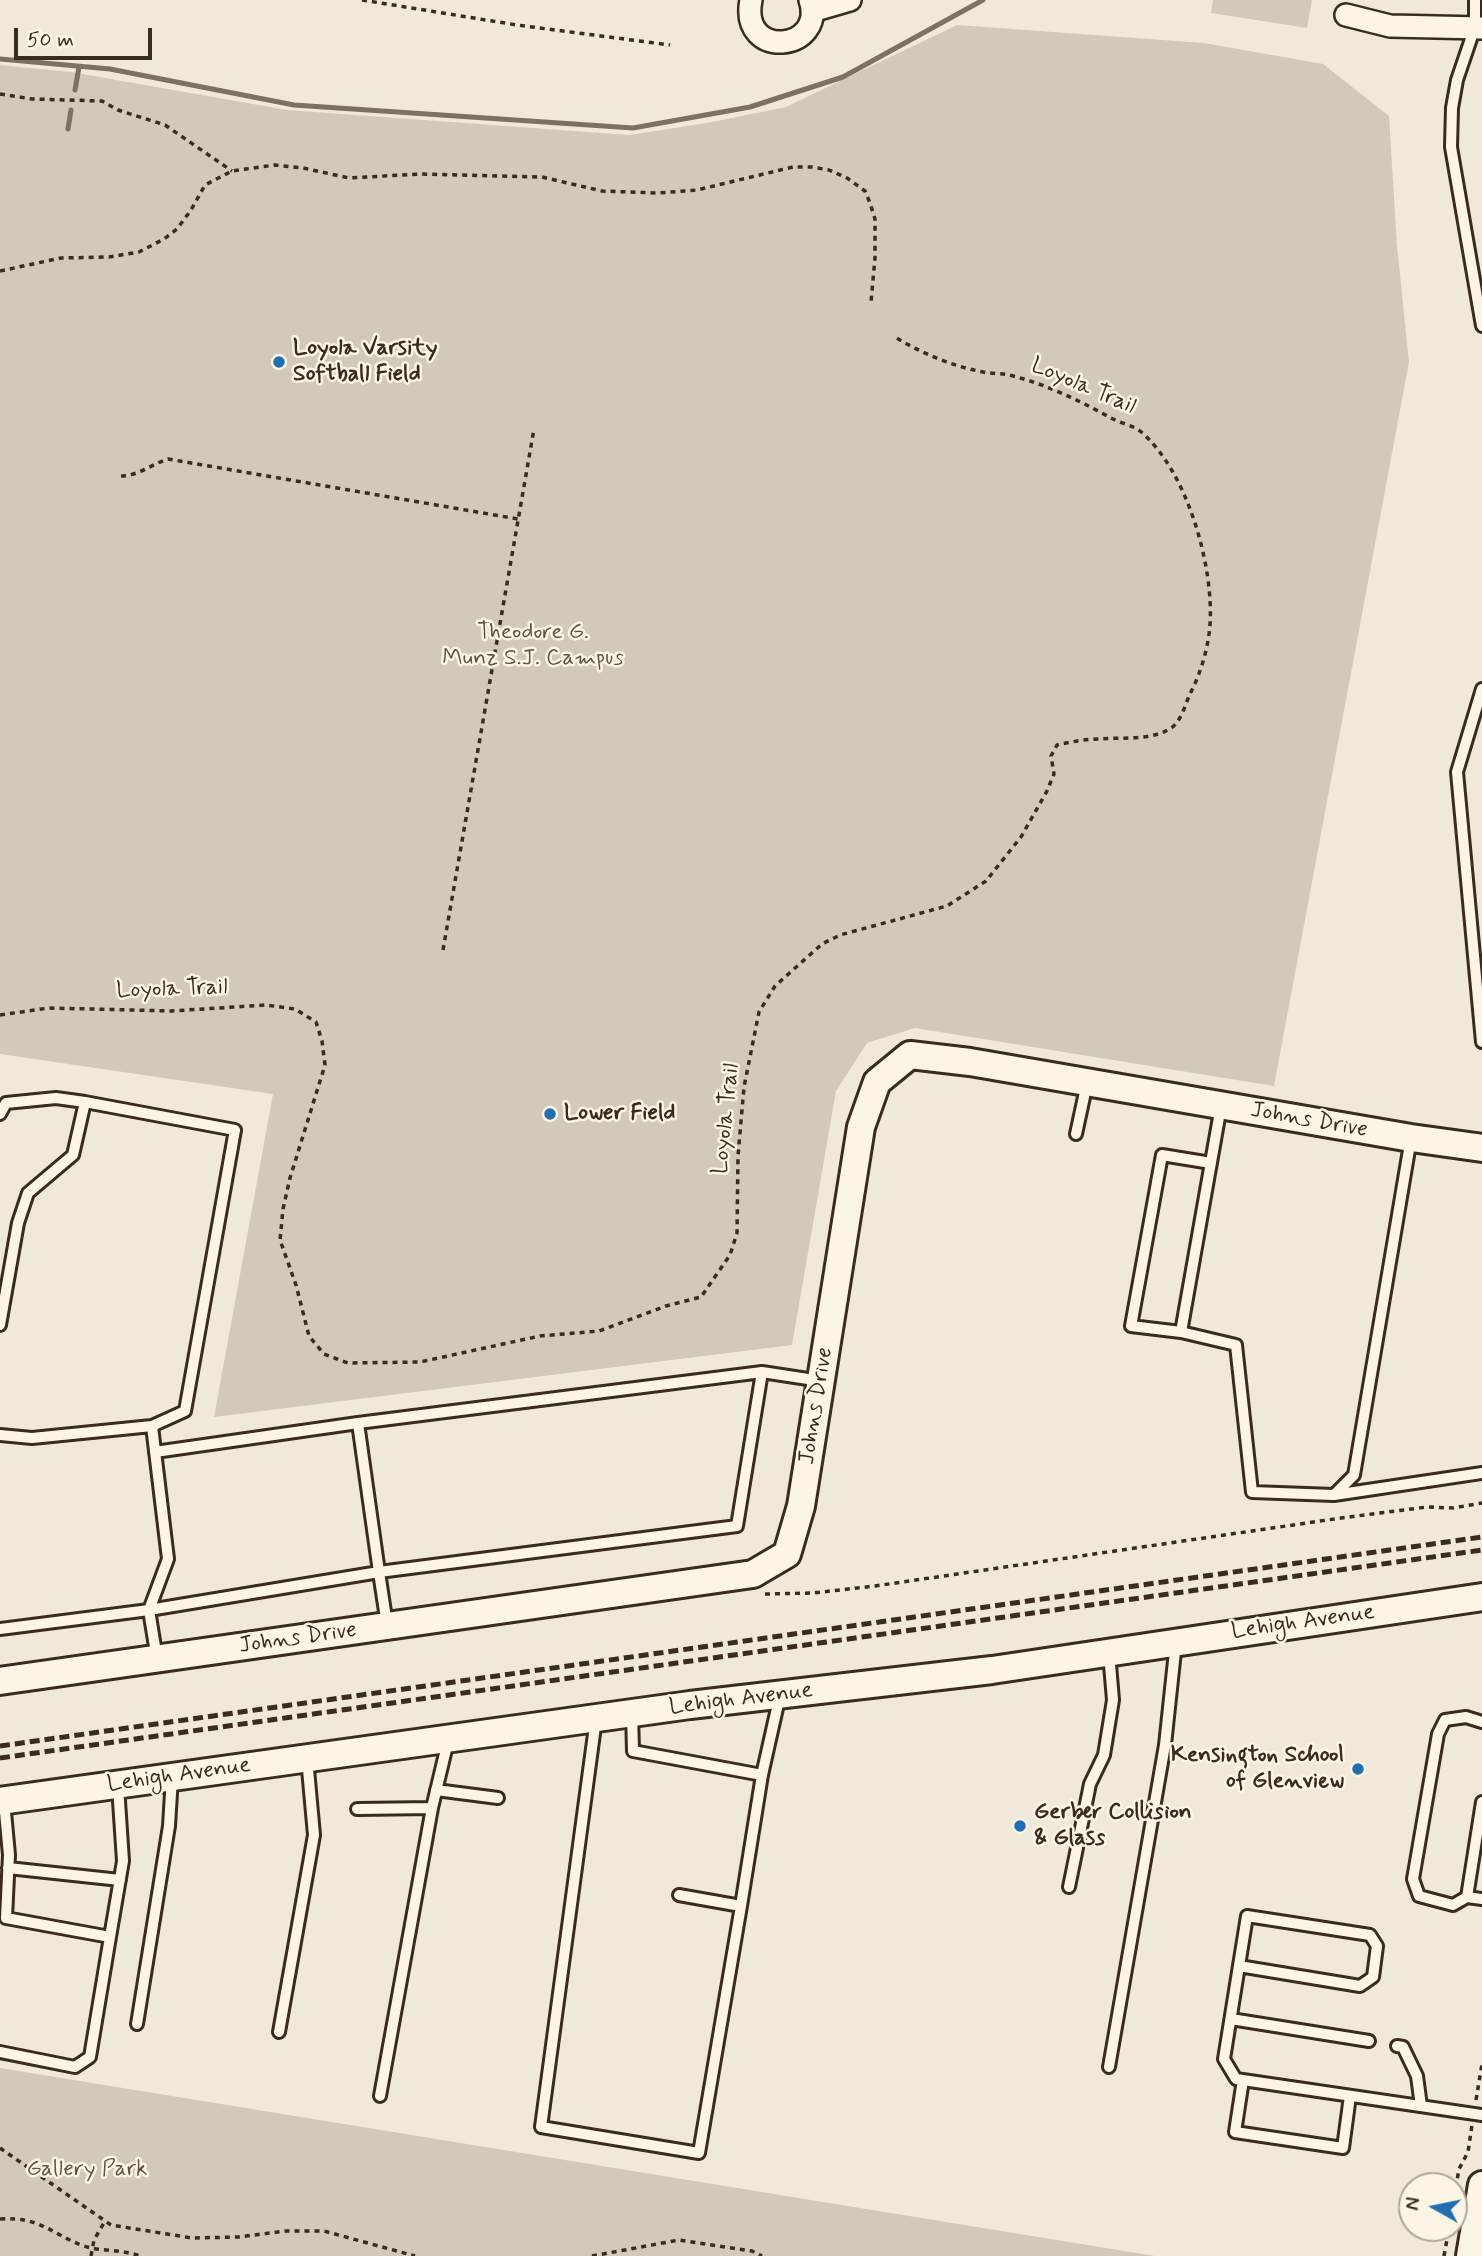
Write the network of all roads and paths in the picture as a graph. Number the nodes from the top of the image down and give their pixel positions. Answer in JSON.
{"nodes":[{"id":1,"x":362,"y":0,"type":"edge"},
{"id":2,"x":751,"y":0,"type":"edge"},
{"id":3,"x":850,"y":0,"type":"edge"},
{"id":4,"x":1475,"y":0,"type":"edge"},
{"id":5,"x":811,"y":5,"type":"edge"},
{"id":6,"x":1346,"y":15,"type":"dead end"},
{"id":7,"x":1479,"y":27,"type":"edge"},
{"id":8,"x":670,"y":45,"type":"dead end"},
{"id":9,"x":0,"y":94,"type":"edge"},
{"id":10,"x":232,"y":171,"type":"junction"},
{"id":11,"x":0,"y":271,"type":"edge"},
{"id":12,"x":871,"y":302,"type":"dead end"},
{"id":13,"x":1482,"y":326,"type":"edge"},
{"id":14,"x":895,"y":337,"type":"dead end"},
{"id":15,"x":534,"y":429,"type":"dead end"},
{"id":16,"x":121,"y":476,"type":"dead end"},
{"id":17,"x":518,"y":519,"type":"junction"},
{"id":18,"x":1482,"y":689,"type":"edge"},
{"id":19,"x":443,"y":950,"type":"dead end"},
{"id":20,"x":0,"y":1015,"type":"edge"},
{"id":21,"x":1482,"y":1042,"type":"edge"},
{"id":22,"x":1087,"y":1083,"type":"junction"},
{"id":23,"x":85,"y":1102,"type":"junction"},
{"id":24,"x":1221,"y":1106,"type":"junction"},
{"id":25,"x":0,"y":1114,"type":"edge"},
{"id":26,"x":1076,"y":1134,"type":"dead end"},
{"id":27,"x":1411,"y":1138,"type":"junction"},
{"id":28,"x":1482,"y":1148,"type":"edge"},
{"id":29,"x":1211,"y":1163,"type":"junction"},
{"id":30,"x":0,"y":1325,"type":"edge"},
{"id":31,"x":1181,"y":1332,"type":"junction"},
{"id":32,"x":762,"y":1372,"type":"junction"},
{"id":33,"x":821,"y":1381,"type":"junction"},
{"id":34,"x":358,"y":1423,"type":"junction"},
{"id":35,"x":152,"y":1426,"type":"junction"},
{"id":36,"x":0,"y":1435,"type":"edge"},
{"id":37,"x":155,"y":1451,"type":"junction"},
{"id":38,"x":1482,"y":1474,"type":"edge"},
{"id":39,"x":1334,"y":1495,"type":"junction"},
{"id":40,"x":379,"y":1572,"type":"junction"},
{"id":41,"x":1482,"y":1597,"type":"edge"},
{"id":42,"x":149,"y":1611,"type":"junction"},
{"id":43,"x":387,"y":1626,"type":"junction"},
{"id":44,"x":0,"y":1629,"type":"edge"},
{"id":45,"x":1176,"y":1642,"type":"junction"},
{"id":46,"x":1110,"y":1653,"type":"junction"},
{"id":47,"x":157,"y":1660,"type":"junction"},
{"id":48,"x":0,"y":1681,"type":"edge"},
{"id":49,"x":780,"y":1695,"type":"junction"},
{"id":50,"x":632,"y":1713,"type":"junction"},
{"id":51,"x":596,"y":1718,"type":"junction"},
{"id":52,"x":1482,"y":1723,"type":"edge"},
{"id":53,"x":449,"y":1738,"type":"junction"},
{"id":54,"x":307,"y":1758,"type":"junction"},
{"id":55,"x":762,"y":1775,"type":"junction"},
{"id":56,"x":172,"y":1777,"type":"junction"},
{"id":57,"x":118,"y":1785,"type":"junction"},
{"id":58,"x":436,"y":1790,"type":"junction"},
{"id":59,"x":498,"y":1798,"type":"dead end"},
{"id":60,"x":2,"y":1801,"type":"edge"},
{"id":61,"x":1482,"y":1802,"type":"edge"},
{"id":62,"x":432,"y":1808,"type":"junction"},
{"id":63,"x":357,"y":1809,"type":"dead end"},
{"id":64,"x":8,"y":1868,"type":"junction"},
{"id":65,"x":120,"y":1880,"type":"junction"},
{"id":66,"x":1069,"y":1886,"type":"dead end"},
{"id":67,"x":679,"y":1895,"type":"dead end"},
{"id":68,"x":1467,"y":1897,"type":"junction"},
{"id":69,"x":1482,"y":1899,"type":"edge"},
{"id":70,"x":741,"y":1906,"type":"junction"},
{"id":71,"x":110,"y":1937,"type":"junction"},
{"id":72,"x":1239,"y":1966,"type":"junction"},
{"id":73,"x":1231,"y":2019,"type":"junction"},
{"id":74,"x":137,"y":2024,"type":"dead end"},
{"id":75,"x":279,"y":2032,"type":"dead end"},
{"id":76,"x":1369,"y":2041,"type":"dead end"},
{"id":77,"x":1397,"y":2046,"type":"dead end"},
{"id":78,"x":0,"y":2052,"type":"edge"},
{"id":79,"x":1482,"y":2064,"type":"edge"},
{"id":80,"x":1110,"y":2067,"type":"dead end"},
{"id":81,"x":1242,"y":2080,"type":"junction"},
{"id":82,"x":1350,"y":2095,"type":"junction"},
{"id":83,"x":380,"y":2096,"type":"dead end"},
{"id":84,"x":1421,"y":2106,"type":"junction"},
{"id":85,"x":1478,"y":2114,"type":"edge"},
{"id":86,"x":0,"y":2148,"type":"edge"},
{"id":87,"x":1458,"y":2172,"type":"edge"},
{"id":88,"x":1482,"y":2185,"type":"edge"},
{"id":89,"x":0,"y":2219,"type":"edge"},
{"id":90,"x":105,"y":2221,"type":"junction"},
{"id":91,"x":92,"y":2247,"type":"junction"},
{"id":92,"x":91,"y":2256,"type":"edge"},
{"id":93,"x":139,"y":2256,"type":"edge"},
{"id":94,"x":415,"y":2256,"type":"edge"},
{"id":95,"x":592,"y":2256,"type":"edge"},
{"id":96,"x":762,"y":2256,"type":"edge"},
{"id":97,"x":1470,"y":2256,"type":"edge"}],
"edges":[{"from":1,"to":8,"type":"path"},
{"from":2,"to":5,"type":"street"},
{"from":3,"to":5,"type":"street"},
{"from":4,"to":7,"type":"lane"},
{"from":6,"to":7,"type":"street"},
{"from":7,"to":13,"type":"lane"},
{"from":9,"to":10,"type":"path"},
{"from":10,"to":11,"type":"path"},
{"from":10,"to":12,"type":"path"},
{"from":14,"to":20,"type":"path","name":"Loyola Trail"},
{"from":15,"to":17,"type":"path"},
{"from":16,"to":17,"type":"path"},
{"from":17,"to":19,"type":"path"},
{"from":18,"to":21,"type":"lane"},
{"from":22,"to":24,"type":"street","name":"Johns Drive"},
{"from":22,"to":26,"type":"lane"},
{"from":22,"to":33,"type":"street","name":"Johns Drive"},
{"from":23,"to":25,"type":"lane"},
{"from":23,"to":30,"type":"lane"},
{"from":23,"to":35,"type":"lane"},
{"from":24,"to":27,"type":"street","name":"Johns Drive"},
{"from":24,"to":29,"type":"lane"},
{"from":27,"to":28,"type":"street","name":"Johns Drive"},
{"from":27,"to":39,"type":"lane"},
{"from":29,"to":31,"type":"lane"},
{"from":29,"to":31,"type":"lane"},
{"from":31,"to":39,"type":"lane"},
{"from":32,"to":33,"type":"lane"},
{"from":32,"to":34,"type":"lane"},
{"from":32,"to":40,"type":"lane"},
{"from":33,"to":43,"type":"street","name":"Johns Drive"},
{"from":34,"to":37,"type":"lane"},
{"from":34,"to":40,"type":"lane"},
{"from":35,"to":36,"type":"lane"},
{"from":35,"to":37,"type":"lane"},
{"from":37,"to":42,"type":"lane"},
{"from":38,"to":39,"type":"lane"},
{"from":40,"to":42,"type":"lane"},
{"from":40,"to":43,"type":"lane"},
{"from":41,"to":45,"type":"street","name":"Lehigh Avenue"},
{"from":42,"to":44,"type":"lane"},
{"from":42,"to":47,"type":"lane"},
{"from":43,"to":47,"type":"street","name":"Johns Drive"},
{"from":45,"to":46,"type":"street","name":"Lehigh Avenue"},
{"from":45,"to":80,"type":"lane"},
{"from":46,"to":49,"type":"street","name":"Lehigh Avenue"},
{"from":46,"to":66,"type":"lane"},
{"from":47,"to":48,"type":"street","name":"Johns Drive"},
{"from":49,"to":50,"type":"street","name":"Lehigh Avenue"},
{"from":49,"to":55,"type":"lane"},
{"from":50,"to":51,"type":"street","name":"Lehigh Avenue"},
{"from":50,"to":55,"type":"lane"},
{"from":51,"to":53,"type":"street","name":"Lehigh Avenue"},
{"from":51,"to":70,"type":"lane"},
{"from":52,"to":68,"type":"lane"},
{"from":53,"to":54,"type":"street","name":"Lehigh Avenue"},
{"from":53,"to":58,"type":"lane"},
{"from":54,"to":56,"type":"street","name":"Lehigh Avenue"},
{"from":54,"to":75,"type":"lane"},
{"from":55,"to":70,"type":"lane"},
{"from":56,"to":57,"type":"street","name":"Lehigh Avenue"},
{"from":56,"to":74,"type":"lane"},
{"from":57,"to":60,"type":"street","name":"Lehigh Avenue"},
{"from":57,"to":65,"type":"lane"},
{"from":58,"to":59,"type":"lane"},
{"from":58,"to":62,"type":"lane"},
{"from":60,"to":64,"type":"lane"},
{"from":61,"to":68,"type":"lane"},
{"from":62,"to":63,"type":"lane"},
{"from":62,"to":83,"type":"lane"},
{"from":64,"to":65,"type":"lane"},
{"from":64,"to":71,"type":"lane"},
{"from":65,"to":71,"type":"lane"},
{"from":67,"to":70,"type":"lane"},
{"from":68,"to":69,"type":"lane"},
{"from":71,"to":78,"type":"lane"},
{"from":72,"to":72,"type":"lane"},
{"from":72,"to":73,"type":"lane"},
{"from":73,"to":76,"type":"lane"},
{"from":73,"to":81,"type":"lane"},
{"from":77,"to":84,"type":"lane"},
{"from":79,"to":85,"type":"path"},
{"from":81,"to":82,"type":"lane"},
{"from":81,"to":82,"type":"lane"},
{"from":82,"to":84,"type":"lane"},
{"from":84,"to":85,"type":"lane"},
{"from":85,"to":87,"type":"path"},
{"from":86,"to":90,"type":"path"},
{"from":88,"to":97,"type":"street"},
{"from":89,"to":91,"type":"path"},
{"from":90,"to":91,"type":"path"},
{"from":90,"to":94,"type":"path"},
{"from":91,"to":92,"type":"path"},
{"from":91,"to":93,"type":"path"},
{"from":95,"to":96,"type":"path"}]}
